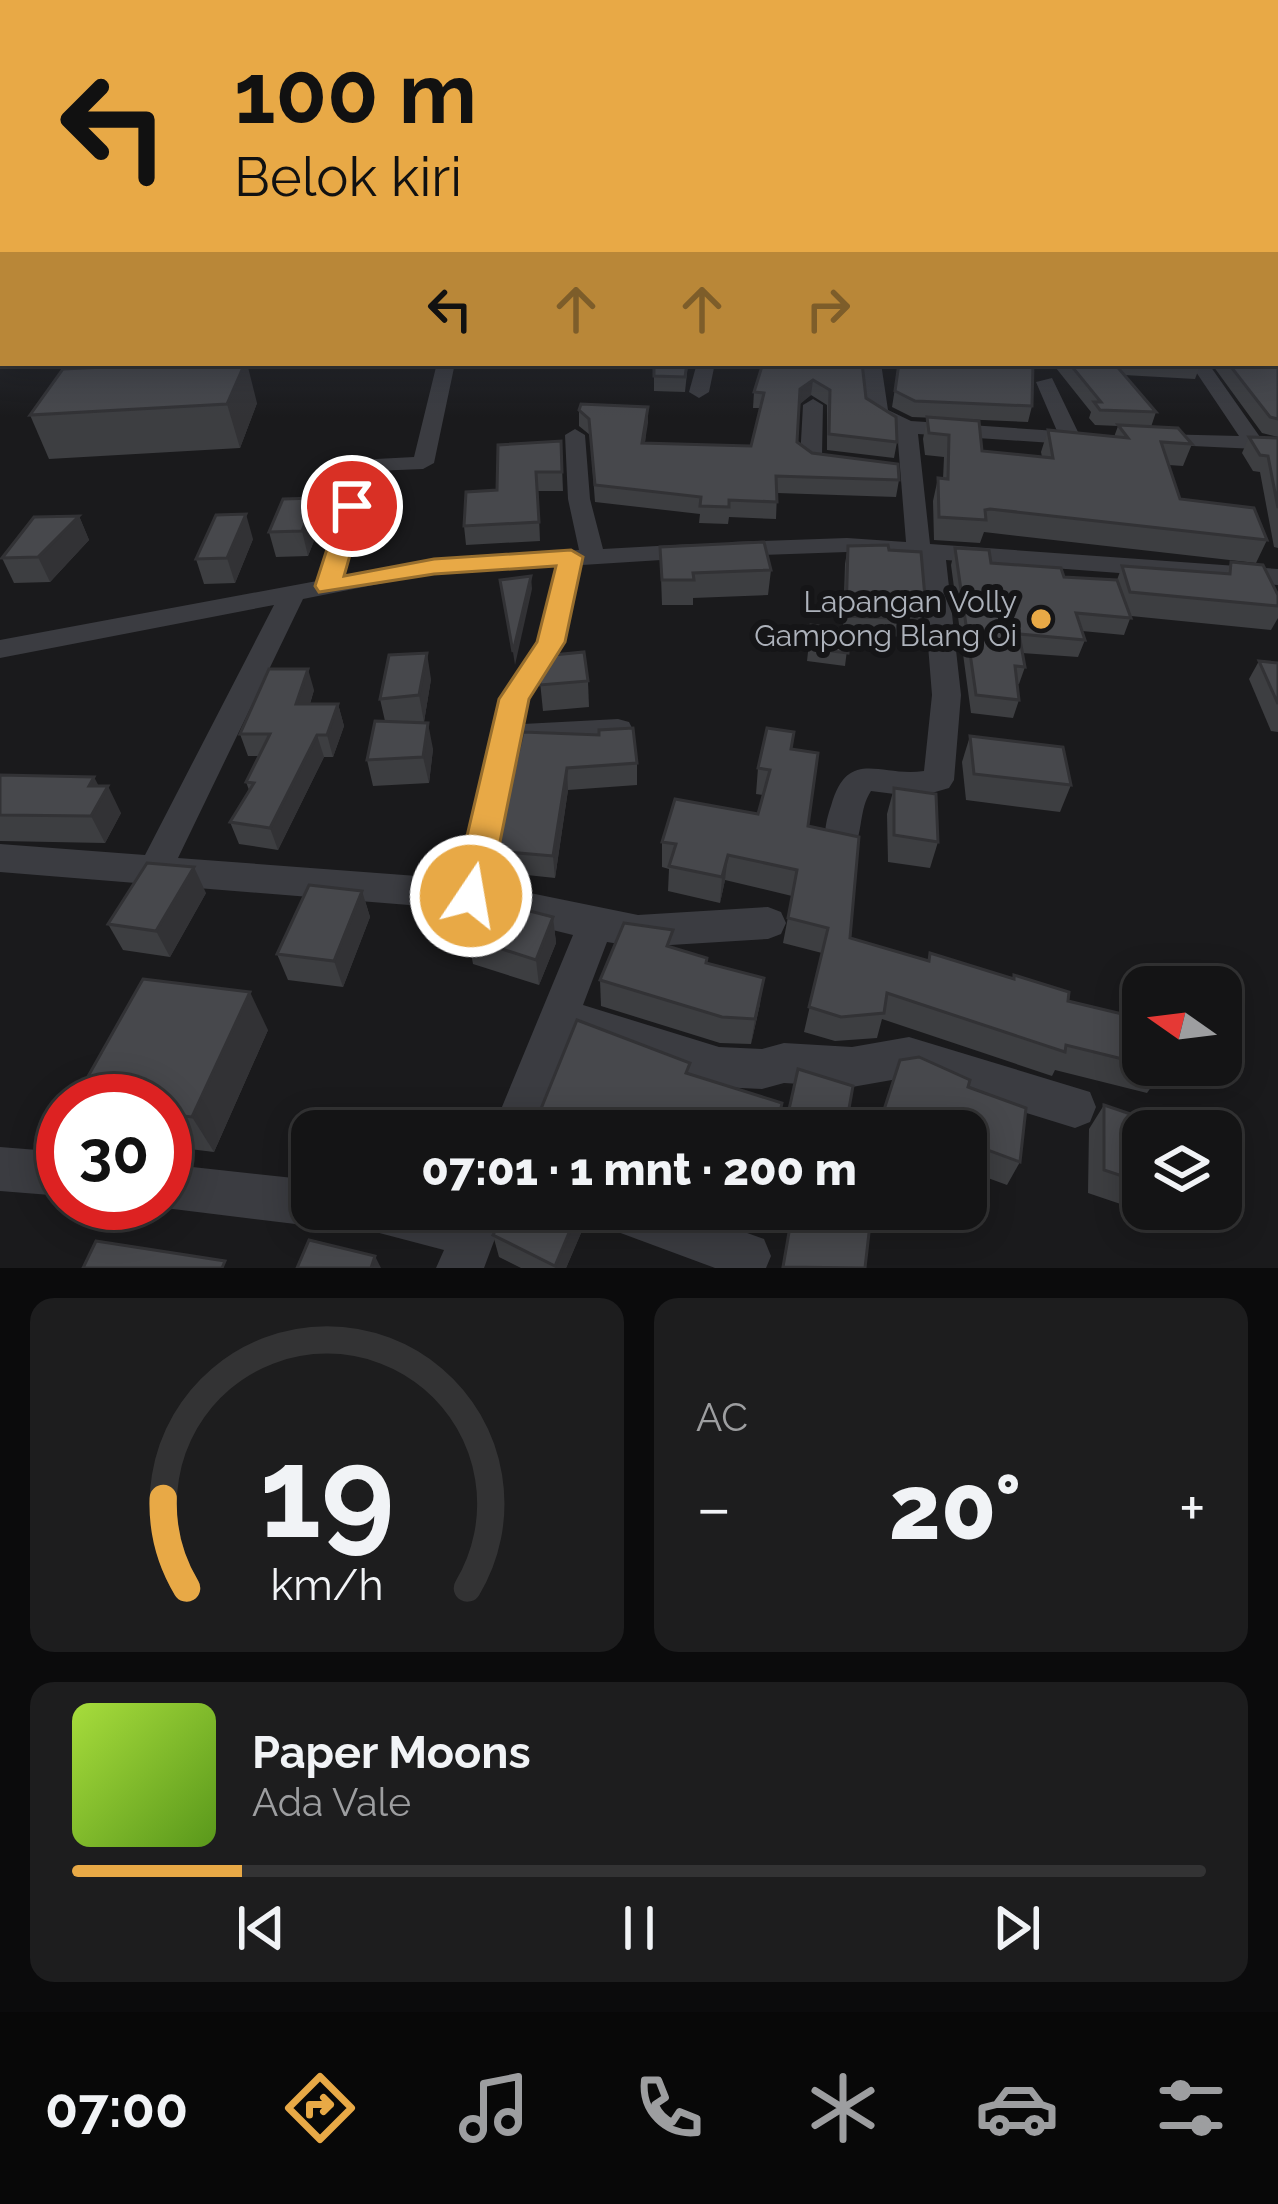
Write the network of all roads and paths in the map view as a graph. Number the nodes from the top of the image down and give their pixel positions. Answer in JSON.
{"nodes":[{"id":1,"x":445,"y":366,"type":"edge"},
{"id":2,"x":705,"y":366,"type":"edge"},
{"id":3,"x":872,"y":366,"type":"edge"},
{"id":4,"x":1201,"y":366,"type":"edge"},
{"id":5,"x":1045,"y":382,"type":"dead end"},
{"id":6,"x":699,"y":392,"type":"dead end"},
{"id":7,"x":813,"y":405,"type":"dead end"},
{"id":8,"x":907,"y":427,"type":"junction"},
{"id":9,"x":575,"y":435,"type":"dead end"},
{"id":10,"x":1070,"y":438,"type":"junction"},
{"id":11,"x":1253,"y":442,"type":"junction"},
{"id":12,"x":1278,"y":444,"type":"edge"},
{"id":13,"x":889,"y":470,"type":"junction"},
{"id":14,"x":926,"y":550,"type":"junction"},
{"id":15,"x":581,"y":557,"type":"junction"},
{"id":16,"x":1278,"y":577,"type":"edge"},
{"id":17,"x":328,"y":586,"type":"junction"},
{"id":18,"x":293,"y":593,"type":"junction"},
{"id":19,"x":0,"y":649,"type":"edge"},
{"id":20,"x":618,"y":730,"type":"edge"},
{"id":21,"x":505,"y":735,"type":"junction"},
{"id":22,"x":841,"y":842,"type":"edge"},
{"id":23,"x":0,"y":857,"type":"edge"},
{"id":24,"x":155,"y":869,"type":"junction"},
{"id":25,"x":471,"y":896,"type":"junction"},
{"id":26,"x":768,"y":923,"type":"dead end"},
{"id":27,"x":595,"y":925,"type":"junction"},
{"id":28,"x":559,"y":1016,"type":"junction"},
{"id":29,"x":1075,"y":1107,"type":"dead end"},
{"id":30,"x":522,"y":1110,"type":"edge"},
{"id":31,"x":0,"y":1169,"type":"edge"},
{"id":32,"x":36,"y":1172,"type":"edge"},
{"id":33,"x":192,"y":1189,"type":"edge"},
{"id":34,"x":291,"y":1201,"type":"edge"},
{"id":35,"x":674,"y":1230,"type":"edge"},
{"id":36,"x":747,"y":1256,"type":"dead end"}],
"edges":[{"from":1,"to":17,"type":"street"},
{"from":2,"to":6,"type":"street"},
{"from":3,"to":8,"type":"street"},
{"from":4,"to":11,"type":"street"},
{"from":5,"to":10,"type":"street"},
{"from":7,"to":13,"type":"street"},
{"from":8,"to":10,"type":"street"},
{"from":8,"to":13,"type":"street"},
{"from":9,"to":15,"type":"street"},
{"from":10,"to":11,"type":"street"},
{"from":11,"to":12,"type":"street"},
{"from":13,"to":14,"type":"street"},
{"from":14,"to":15,"type":"street"},
{"from":14,"to":16,"type":"street"},
{"from":14,"to":22,"type":"street"},
{"from":15,"to":17,"type":"street"},
{"from":15,"to":21,"type":"street"},
{"from":17,"to":18,"type":"street"},
{"from":18,"to":19,"type":"street"},
{"from":18,"to":24,"type":"street"},
{"from":20,"to":21,"type":"street"},
{"from":21,"to":25,"type":"street"},
{"from":23,"to":24,"type":"street"},
{"from":24,"to":25,"type":"street"},
{"from":25,"to":27,"type":"street"},
{"from":26,"to":27,"type":"street"},
{"from":27,"to":28,"type":"street"},
{"from":28,"to":29,"type":"street"},
{"from":28,"to":30,"type":"street"},
{"from":31,"to":32,"type":"street"},
{"from":33,"to":34,"type":"street"},
{"from":35,"to":36,"type":"street"}]}
